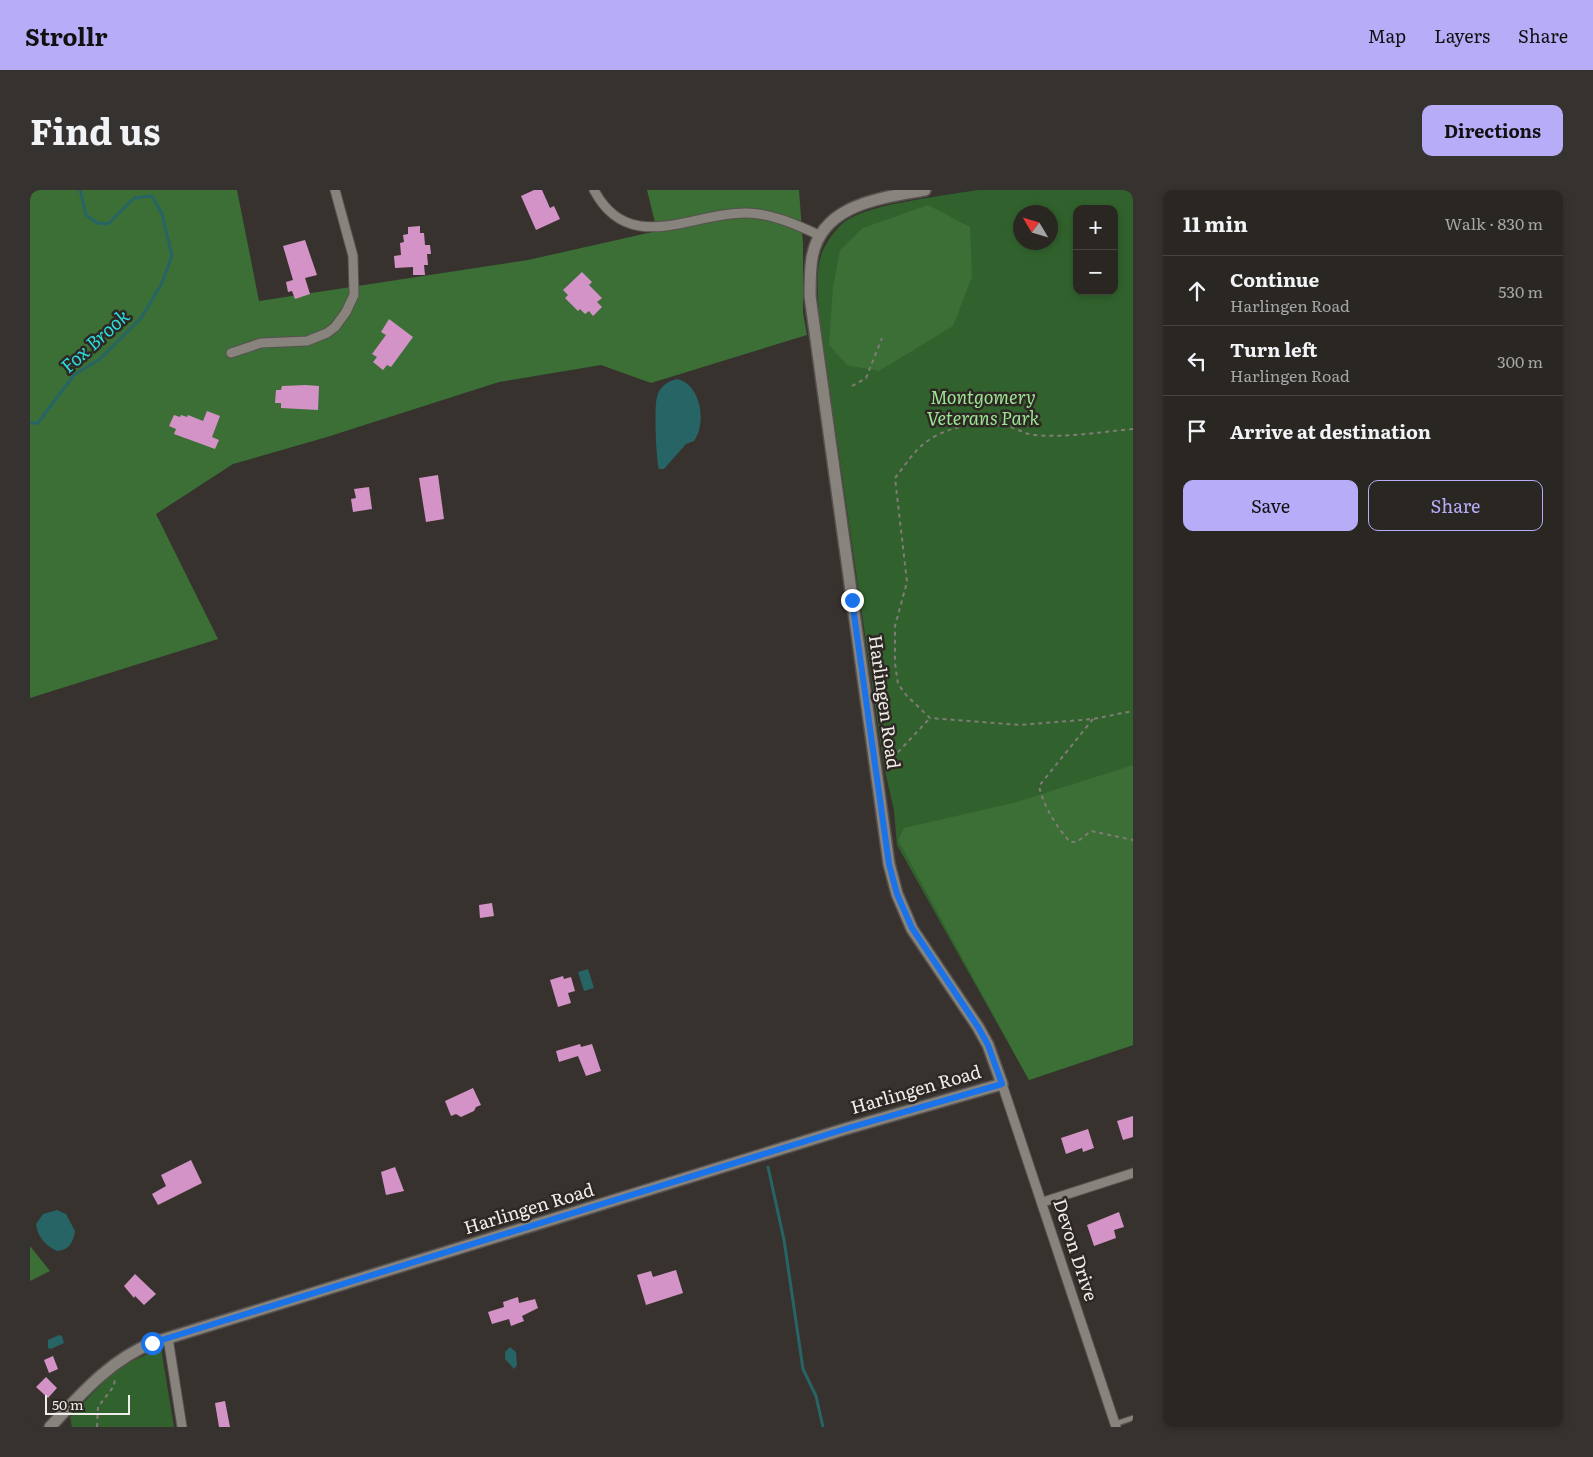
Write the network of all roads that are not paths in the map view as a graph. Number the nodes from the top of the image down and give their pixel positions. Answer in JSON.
{"nodes":[{"id":1,"x":335,"y":190,"type":"edge"},
{"id":2,"x":594,"y":190,"type":"edge"},
{"id":3,"x":925,"y":190,"type":"edge"},
{"id":4,"x":819,"y":235,"type":"junction"},
{"id":5,"x":231,"y":353,"type":"dead end"},
{"id":6,"x":1002,"y":1084,"type":"junction"},
{"id":7,"x":1133,"y":1173,"type":"edge"},
{"id":8,"x":1043,"y":1202,"type":"junction"},
{"id":9,"x":168,"y":1338,"type":"junction"},
{"id":10,"x":1133,"y":1418,"type":"edge"},
{"id":11,"x":1116,"y":1426,"type":"edge"},
{"id":12,"x":50,"y":1427,"type":"edge"},
{"id":13,"x":182,"y":1427,"type":"edge"}],
"edges":[{"from":1,"to":5,"type":"street"},
{"from":2,"to":4,"type":"street"},
{"from":3,"to":4,"type":"street","name":"Harlingen Road"},
{"from":4,"to":6,"type":"street","name":"Harlingen Road"},
{"from":6,"to":8,"type":"street","name":"Devon Drive"},
{"from":6,"to":9,"type":"street","name":"Harlingen Road"},
{"from":7,"to":8,"type":"street"},
{"from":8,"to":11,"type":"street","name":"Devon Drive"},
{"from":9,"to":12,"type":"street","name":"Harlingen Road"},
{"from":9,"to":13,"type":"street"},
{"from":10,"to":11,"type":"lane"}]}
